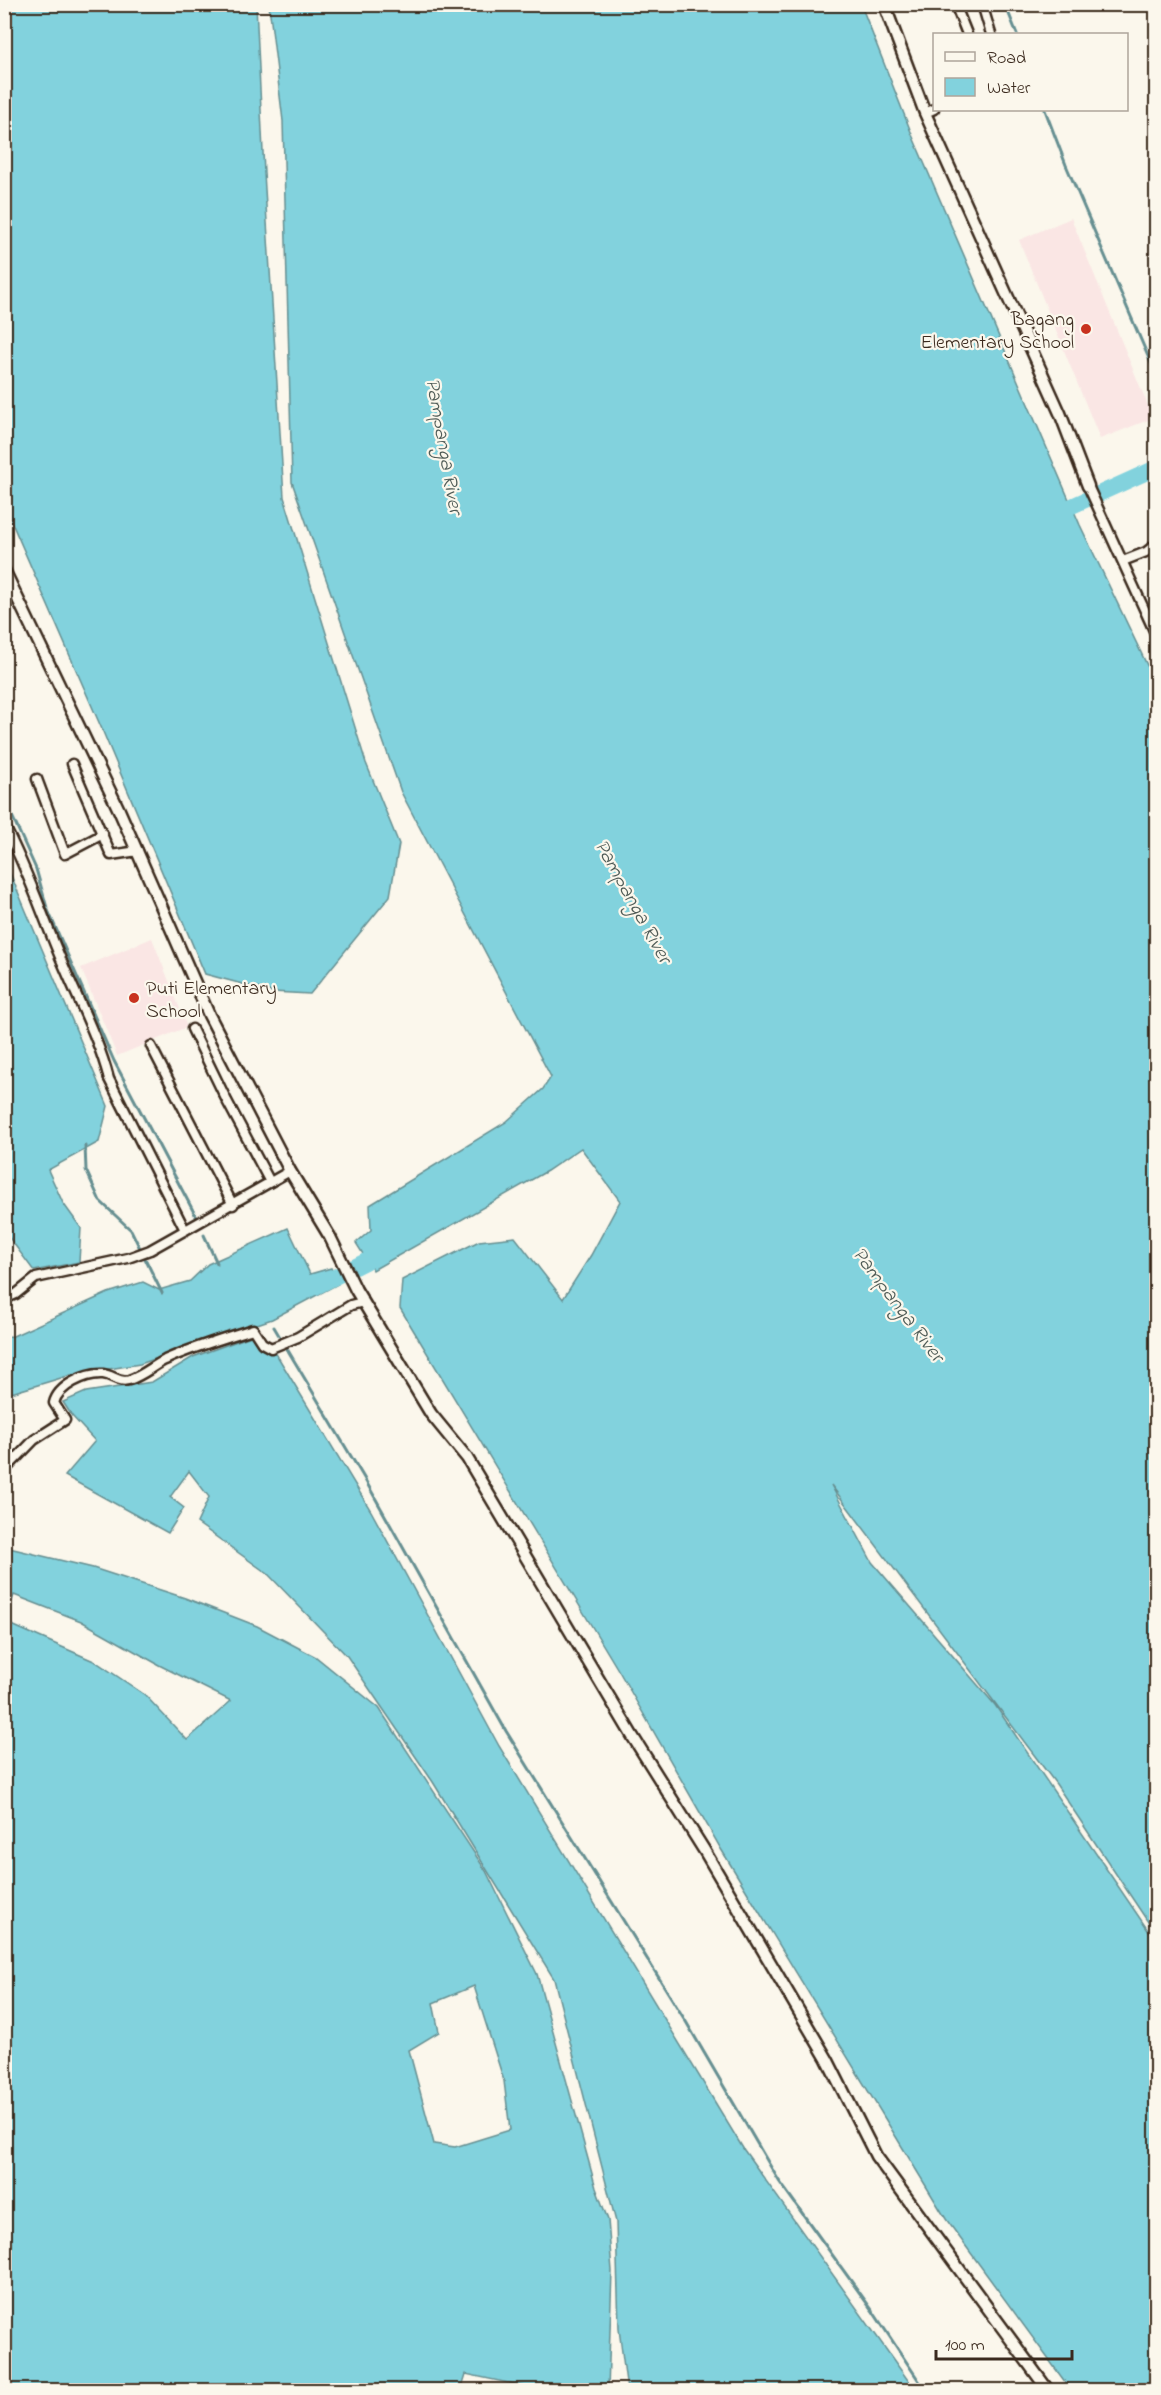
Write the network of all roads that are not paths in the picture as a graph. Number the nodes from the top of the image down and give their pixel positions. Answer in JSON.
{"nodes":[{"id":1,"x":884,"y":4,"type":"edge"},
{"id":2,"x":955,"y":4,"type":"edge"},
{"id":3,"x":982,"y":4,"type":"edge"},
{"id":4,"x":967,"y":33,"type":"edge"},
{"id":5,"x":991,"y":33,"type":"edge"},
{"id":6,"x":930,"y":111,"type":"edge"},
{"id":7,"x":1088,"y":486,"type":"joint"},
{"id":8,"x":1156,"y":544,"type":"edge"},
{"id":9,"x":1123,"y":561,"type":"junction"},
{"id":10,"x":4,"y":570,"type":"edge"},
{"id":11,"x":1156,"y":635,"type":"edge"},
{"id":12,"x":72,"y":764,"type":"dead end"},
{"id":13,"x":37,"y":779,"type":"dead end"},
{"id":14,"x":4,"y":825,"type":"edge"},
{"id":15,"x":103,"y":834,"type":"junction"},
{"id":16,"x":138,"y":851,"type":"junction"},
{"id":17,"x":192,"y":1029,"type":"dead end"},
{"id":18,"x":151,"y":1046,"type":"dead end"},
{"id":19,"x":290,"y":1172,"type":"junction"},
{"id":20,"x":270,"y":1182,"type":"junction"},
{"id":21,"x":233,"y":1205,"type":"junction"},
{"id":22,"x":185,"y":1230,"type":"junction"},
{"id":23,"x":4,"y":1299,"type":"edge"},
{"id":24,"x":363,"y":1302,"type":"junction"},
{"id":25,"x":4,"y":1471,"type":"edge"},
{"id":26,"x":1048,"y":2391,"type":"edge"}],
"edges":[{"from":1,"to":6,"type":"street"},
{"from":2,"to":4,"type":"street"},
{"from":3,"to":5,"type":"street"},
{"from":6,"to":7,"type":"street"},
{"from":7,"to":9,"type":"street"},
{"from":8,"to":9,"type":"street"},
{"from":9,"to":11,"type":"street"},
{"from":10,"to":16,"type":"street"},
{"from":12,"to":15,"type":"street"},
{"from":13,"to":15,"type":"street"},
{"from":14,"to":22,"type":"street"},
{"from":15,"to":16,"type":"street"},
{"from":16,"to":19,"type":"street"},
{"from":17,"to":20,"type":"street"},
{"from":18,"to":21,"type":"street"},
{"from":19,"to":20,"type":"street"},
{"from":19,"to":24,"type":"street"},
{"from":20,"to":21,"type":"street"},
{"from":21,"to":22,"type":"street"},
{"from":22,"to":23,"type":"street"},
{"from":24,"to":25,"type":"street"},
{"from":24,"to":26,"type":"street"}]}
